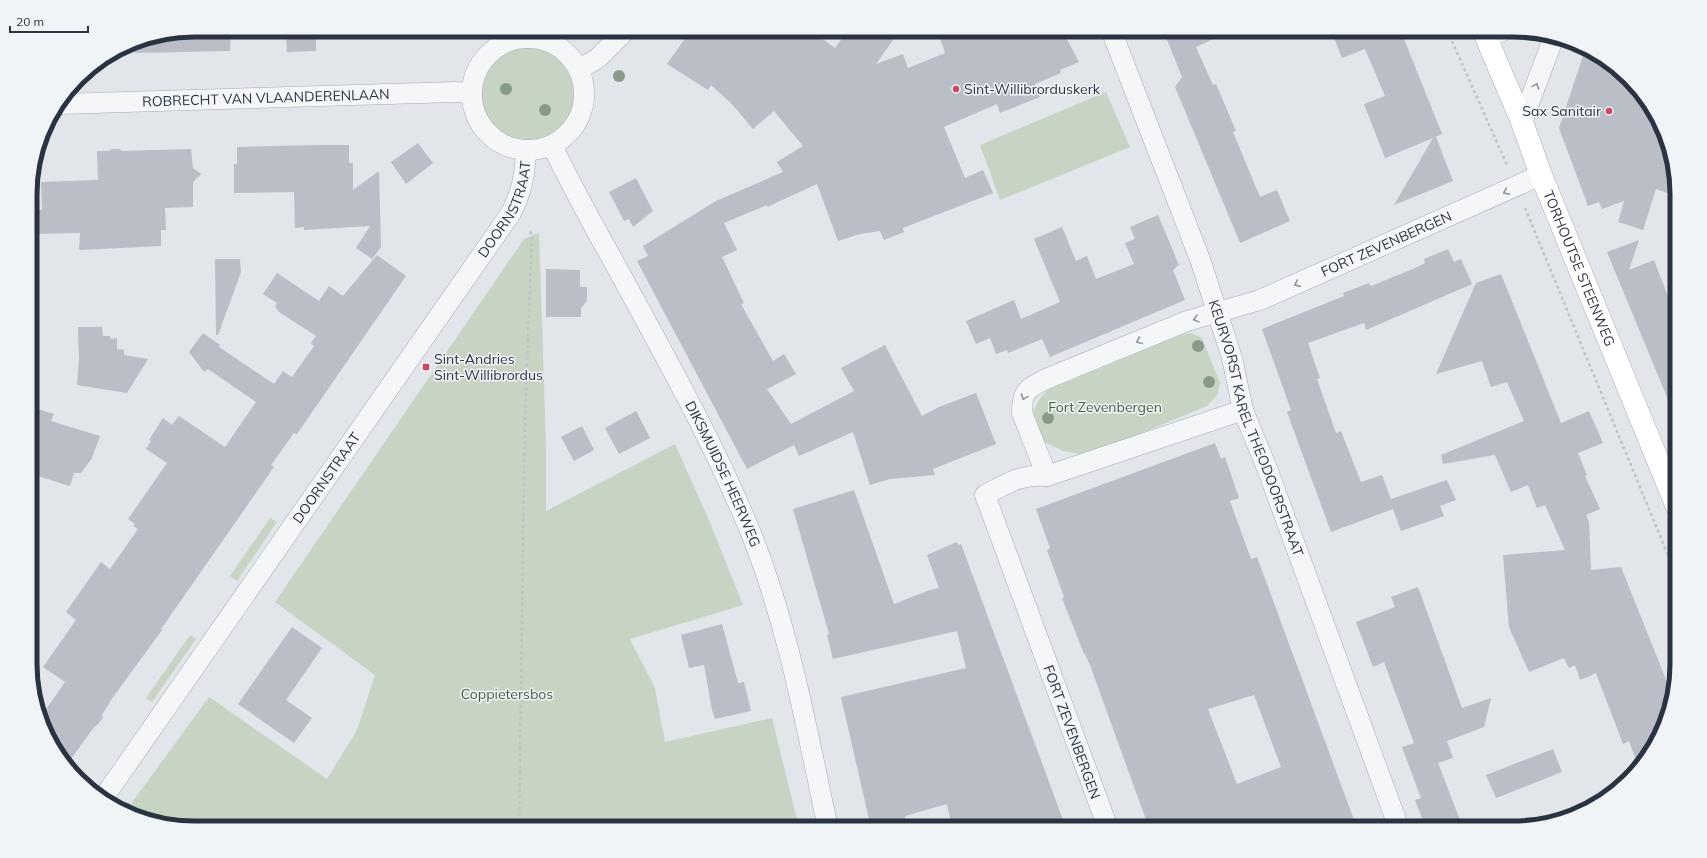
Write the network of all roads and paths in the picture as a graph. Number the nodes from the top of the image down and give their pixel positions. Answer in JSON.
{"nodes":[{"id":1,"x":508,"y":37,"type":"edge"},
{"id":2,"x":523,"y":37,"type":"edge"},
{"id":3,"x":619,"y":37,"type":"edge"},
{"id":4,"x":1114,"y":37,"type":"edge"},
{"id":5,"x":1450,"y":37,"type":"edge"},
{"id":6,"x":1493,"y":37,"type":"edge"},
{"id":7,"x":1552,"y":42,"type":"edge"},
{"id":8,"x":579,"y":69,"type":"junction"},
{"id":9,"x":472,"y":93,"type":"junction"},
{"id":10,"x":65,"y":104,"type":"edge"},
{"id":11,"x":1522,"y":122,"type":"junction"},
{"id":12,"x":552,"y":145,"type":"junction"},
{"id":13,"x":526,"y":150,"type":"junction"},
{"id":14,"x":1541,"y":175,"type":"junction"},
{"id":15,"x":1516,"y":187,"type":"junction"},
{"id":16,"x":511,"y":213,"type":"junction"},
{"id":17,"x":1218,"y":313,"type":"junction"},
{"id":18,"x":1243,"y":410,"type":"junction"},
{"id":19,"x":1047,"y":476,"type":"junction"},
{"id":20,"x":1670,"y":490,"type":"edge"},
{"id":21,"x":1670,"y":560,"type":"edge"},
{"id":22,"x":106,"y":794,"type":"edge"},
{"id":23,"x":519,"y":821,"type":"edge"},
{"id":24,"x":826,"y":821,"type":"edge"},
{"id":25,"x":1105,"y":821,"type":"edge"},
{"id":26,"x":1396,"y":821,"type":"edge"}],
"edges":[{"from":1,"to":9,"type":"street"},
{"from":2,"to":8,"type":"street"},
{"from":3,"to":8,"type":"street"},
{"from":4,"to":17,"type":"street","name":"KEURVORST KAREL THEODOORSTRAAT"},
{"from":5,"to":15,"type":"path"},
{"from":6,"to":11,"type":"main road","name":"TORHOUTSE STEENWEG"},
{"from":11,"to":7,"type":"street","one_way":true},
{"from":8,"to":12,"type":"street"},
{"from":9,"to":10,"type":"street","name":"ROBRECHT VAN VLAANDERENLAAN"},
{"from":9,"to":13,"type":"street"},
{"from":11,"to":14,"type":"main road","name":"TORHOUTSE STEENWEG"},
{"from":12,"to":13,"type":"street"},
{"from":12,"to":24,"type":"street","name":"DIKSMUIDSE HEERWEG"},
{"from":13,"to":16,"type":"street","name":"DOORNSTRAAT"},
{"from":14,"to":15,"type":"street","name":"FORT ZEVENBERGEN"},
{"from":14,"to":20,"type":"main road","name":"TORHOUTSE STEENWEG"},
{"from":15,"to":17,"type":"street","name":"FORT ZEVENBERGEN","one_way":true},
{"from":15,"to":21,"type":"path"},
{"from":16,"to":22,"type":"street","name":"DOORNSTRAAT"},
{"from":16,"to":23,"type":"path"},
{"from":17,"to":18,"type":"street","name":"KEURVORST KAREL THEODOORSTRAAT"},
{"from":17,"to":19,"type":"street","name":"FORT ZEVENBERGEN","one_way":true},
{"from":18,"to":19,"type":"street","name":"FORT ZEVENBERGEN"},
{"from":18,"to":26,"type":"street","name":"KEURVORST KAREL THEODOORSTRAAT"},
{"from":19,"to":25,"type":"street","name":"FORT ZEVENBERGEN"}]}
